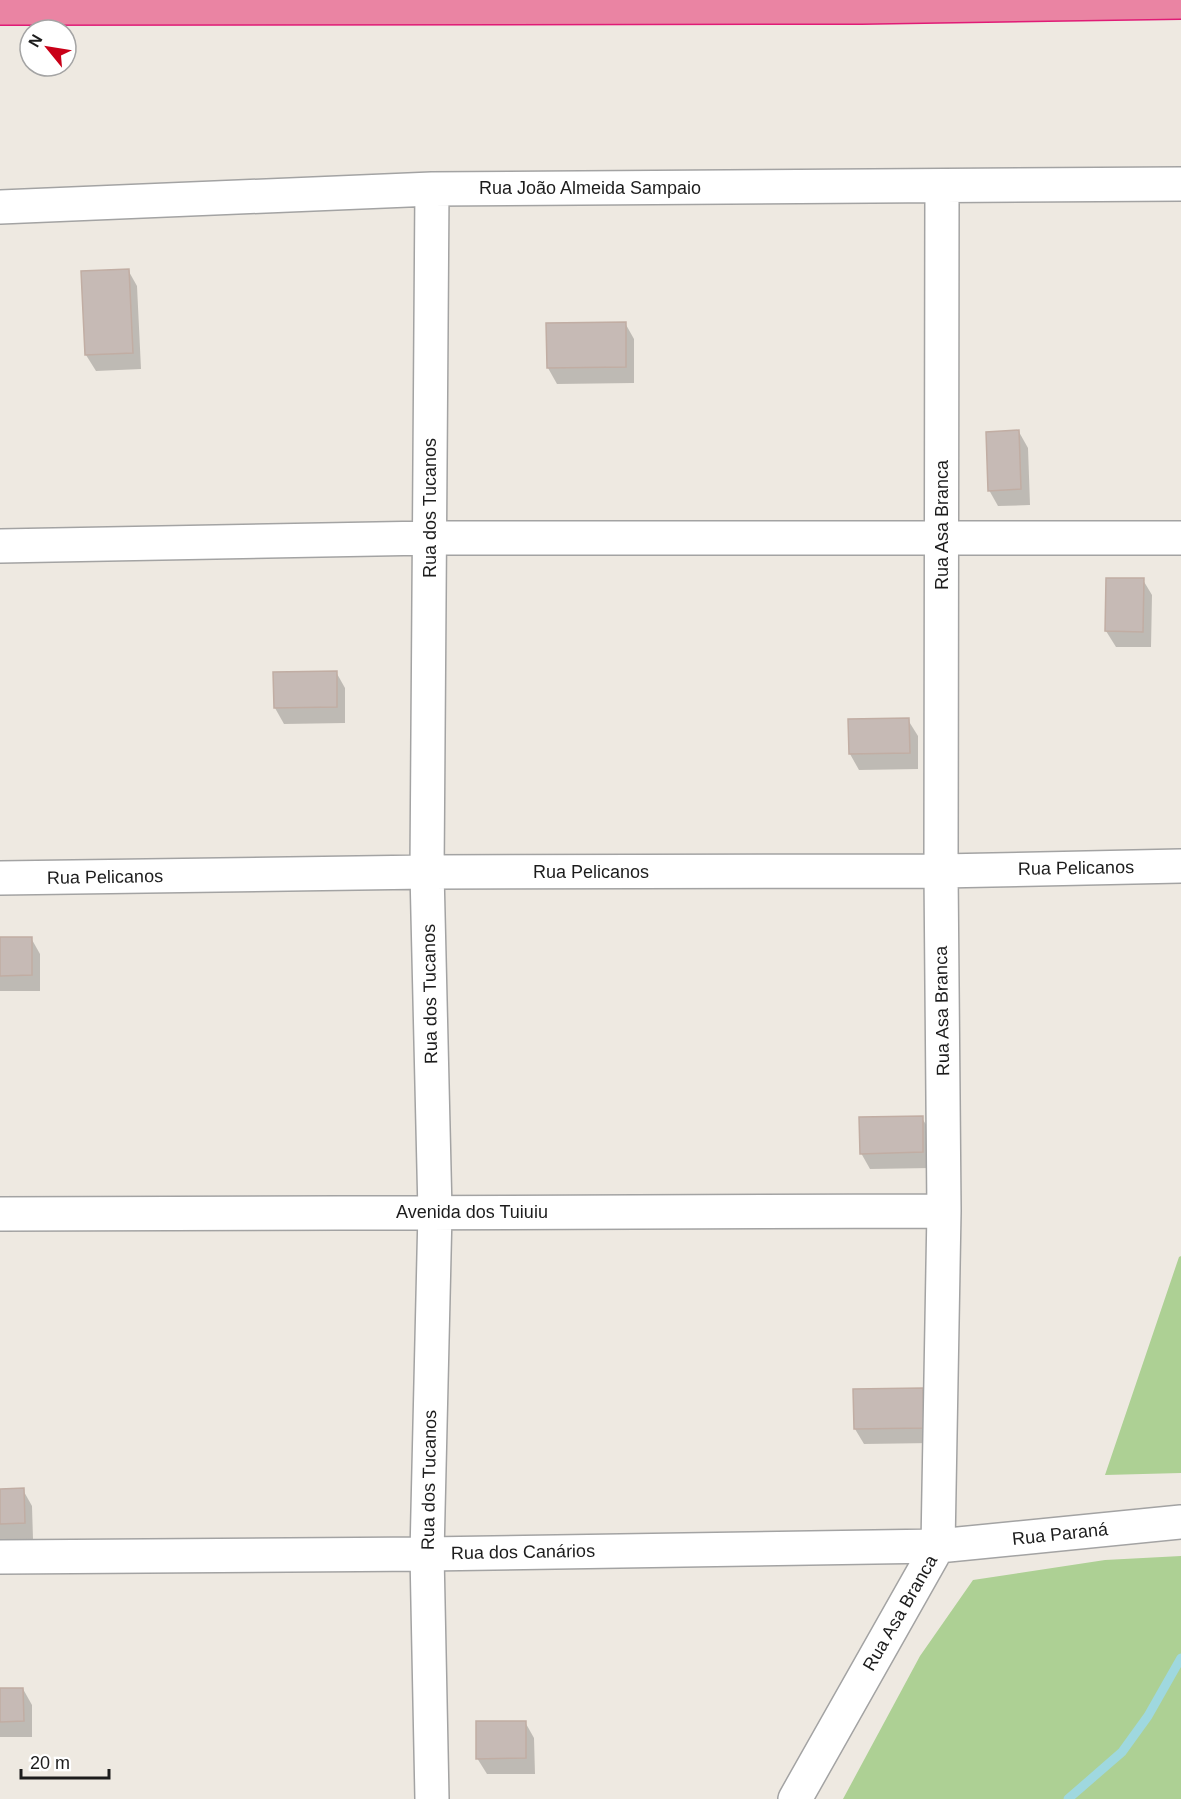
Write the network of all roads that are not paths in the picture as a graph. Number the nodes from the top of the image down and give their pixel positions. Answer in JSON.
{"nodes":[{"id":1,"x":1181,"y":2,"type":"edge"},
{"id":2,"x":863,"y":3,"type":"edge"},
{"id":3,"x":0,"y":8,"type":"edge"},
{"id":4,"x":1181,"y":184,"type":"edge"},
{"id":5,"x":942,"y":186,"type":"junction"},
{"id":6,"x":432,"y":189,"type":"junction"},
{"id":7,"x":0,"y":207,"type":"edge"},
{"id":8,"x":430,"y":538,"type":"junction"},
{"id":9,"x":1181,"y":538,"type":"edge"},
{"id":10,"x":942,"y":539,"type":"junction"},
{"id":11,"x":0,"y":546,"type":"edge"},
{"id":12,"x":1181,"y":866,"type":"edge"},
{"id":13,"x":941,"y":871,"type":"junction"},
{"id":14,"x":427,"y":872,"type":"junction"},
{"id":15,"x":0,"y":878,"type":"edge"},
{"id":16,"x":944,"y":1211,"type":"junction"},
{"id":17,"x":435,"y":1212,"type":"junction"},
{"id":18,"x":0,"y":1214,"type":"edge"},
{"id":19,"x":1181,"y":1522,"type":"edge"},
{"id":20,"x":938,"y":1546,"type":"junction"},
{"id":21,"x":427,"y":1554,"type":"junction"},
{"id":22,"x":0,"y":1557,"type":"edge"},
{"id":23,"x":432,"y":1799,"type":"edge"},
{"id":24,"x":795,"y":1799,"type":"edge"}],
"edges":[{"from":1,"to":2,"type":"highway"},
{"from":2,"to":3,"type":"highway"},
{"from":4,"to":5,"type":"street","name":"Rua João Almeida Sampaio"},
{"from":5,"to":6,"type":"street","name":"Rua João Almeida Sampaio"},
{"from":5,"to":10,"type":"street","name":"Rua Asa Branca"},
{"from":6,"to":7,"type":"street","name":"Rua João Almeida Sampaio"},
{"from":6,"to":8,"type":"street","name":"Rua dos Tucanos"},
{"from":8,"to":10,"type":"street"},
{"from":8,"to":11,"type":"street"},
{"from":8,"to":14,"type":"street","name":"Rua dos Tucanos"},
{"from":9,"to":10,"type":"street"},
{"from":10,"to":13,"type":"street","name":"Rua Asa Branca"},
{"from":12,"to":13,"type":"street","name":"Rua Pelicanos"},
{"from":13,"to":14,"type":"street","name":"Rua Pelicanos"},
{"from":13,"to":16,"type":"street","name":"Rua Asa Branca"},
{"from":14,"to":15,"type":"street","name":"Rua Pelicanos"},
{"from":14,"to":17,"type":"street","name":"Rua dos Tucanos"},
{"from":16,"to":17,"type":"street","name":"Avenida dos Tuiuiu"},
{"from":16,"to":20,"type":"street","name":"Rua Asa Branca"},
{"from":17,"to":18,"type":"street","name":"Avenida dos Tuiuiu"},
{"from":17,"to":21,"type":"street","name":"Rua dos Tucanos"},
{"from":19,"to":20,"type":"street","name":"Rua Paraná"},
{"from":20,"to":21,"type":"street","name":"Rua dos Canários"},
{"from":20,"to":24,"type":"street","name":"Rua Asa Branca"},
{"from":21,"to":22,"type":"street","name":"Rua dos Canários"},
{"from":21,"to":23,"type":"street","name":"Rua dos Tucanos"}]}
